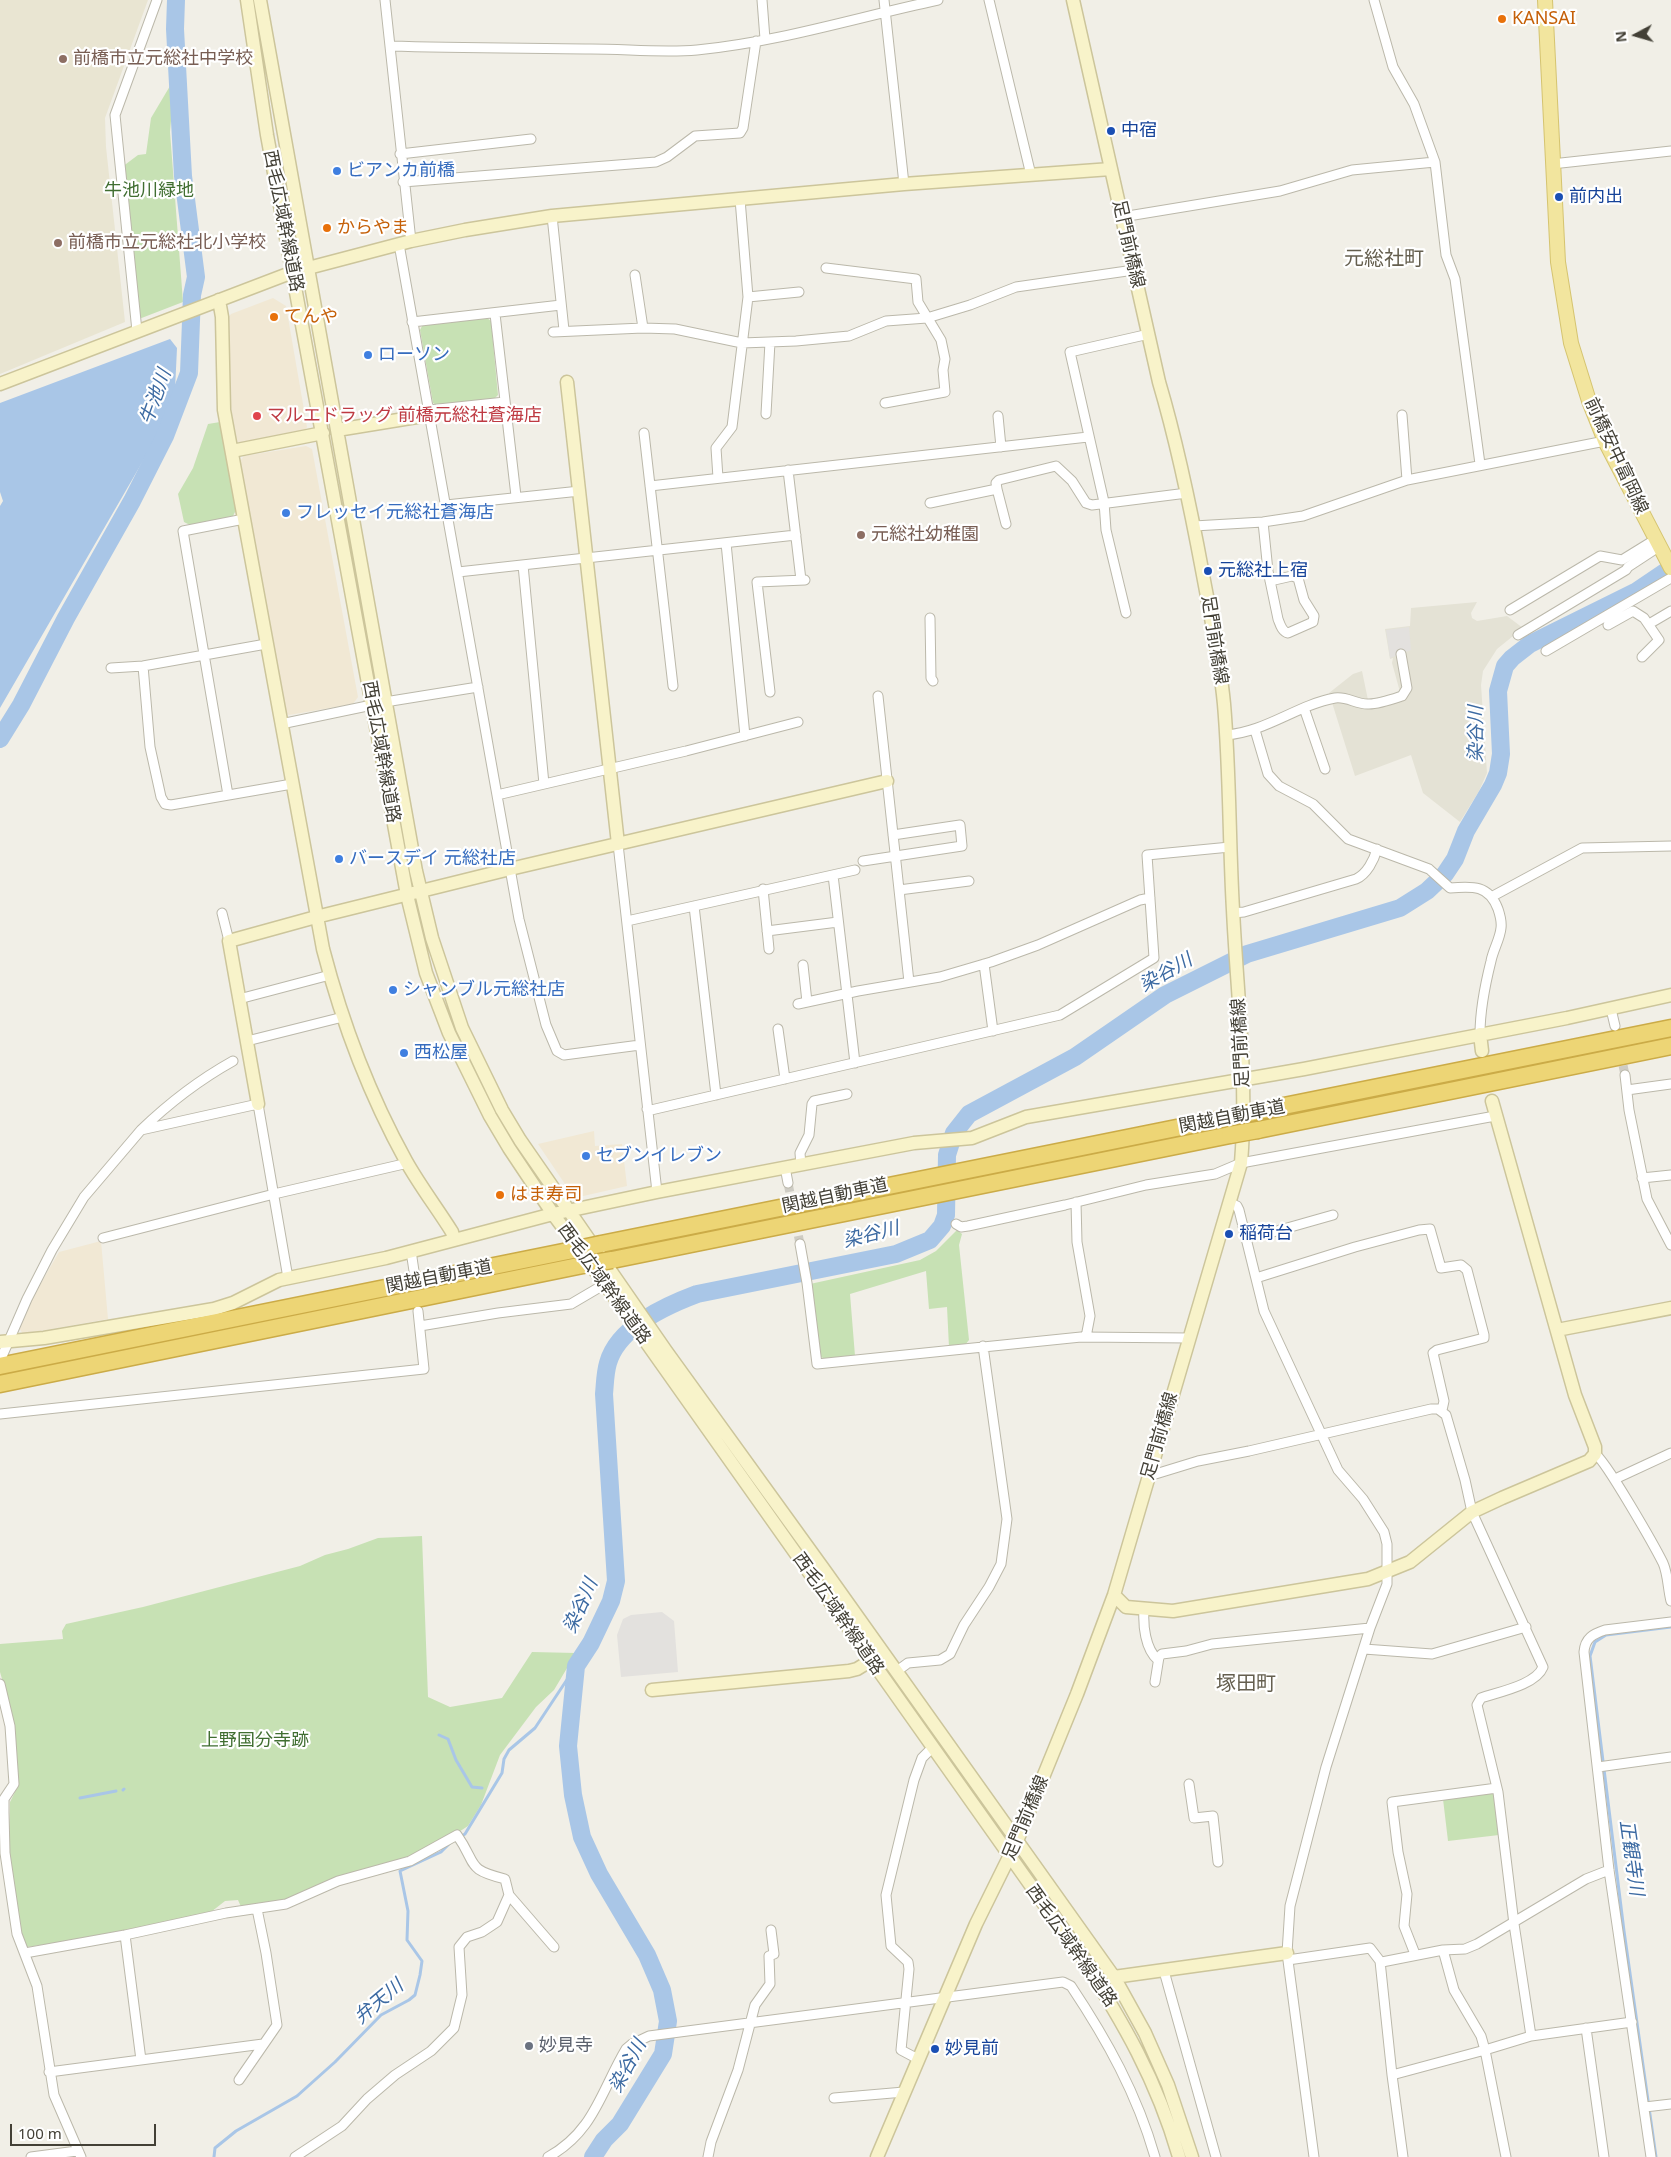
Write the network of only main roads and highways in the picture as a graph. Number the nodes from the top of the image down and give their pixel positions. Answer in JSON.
{"nodes":[{"id":1,"x":247,"y":0,"type":"edge"},
{"id":2,"x":260,"y":0,"type":"edge"},
{"id":3,"x":1074,"y":0,"type":"edge"},
{"id":4,"x":1545,"y":0,"type":"edge"},
{"id":5,"x":1111,"y":168,"type":"junction"},
{"id":6,"x":308,"y":268,"type":"junction"},
{"id":7,"x":293,"y":272,"type":"junction"},
{"id":8,"x":219,"y":300,"type":"junction"},
{"id":9,"x":567,"y":382,"type":"dead end"},
{"id":10,"x":0,"y":384,"type":"edge"},
{"id":11,"x":429,"y":412,"type":"road end"},
{"id":12,"x":337,"y":430,"type":"junction"},
{"id":13,"x":323,"y":433,"type":"junction"},
{"id":14,"x":232,"y":451,"type":"junction"},
{"id":15,"x":1671,"y":568,"type":"edge"},
{"id":16,"x":887,"y":781,"type":"road end"},
{"id":17,"x":618,"y":844,"type":"junction"},
{"id":18,"x":421,"y":892,"type":"junction"},
{"id":19,"x":407,"y":894,"type":"junction"},
{"id":20,"x":316,"y":917,"type":"junction"},
{"id":21,"x":1671,"y":995,"type":"edge"},
{"id":22,"x":1671,"y":1028,"type":"edge"},
{"id":23,"x":1480,"y":1034,"type":"junction"},
{"id":24,"x":1671,"y":1046,"type":"edge"},
{"id":25,"x":1482,"y":1051,"type":"dead end"},
{"id":26,"x":1244,"y":1078,"type":"junction"},
{"id":27,"x":1492,"y":1101,"type":"dead end"},
{"id":28,"x":258,"y":1104,"type":"road end"},
{"id":29,"x":569,"y":1212,"type":"junction"},
{"id":30,"x":553,"y":1214,"type":"junction"},
{"id":31,"x":454,"y":1240,"type":"junction"},
{"id":32,"x":1671,"y":1308,"type":"edge"},
{"id":33,"x":631,"y":1311,"type":"junction"},
{"id":34,"x":1558,"y":1330,"type":"junction"},
{"id":35,"x":647,"y":1335,"type":"junction"},
{"id":36,"x":4,"y":1342,"type":"edge"},
{"id":37,"x":0,"y":1366,"type":"edge"},
{"id":38,"x":0,"y":1384,"type":"edge"},
{"id":39,"x":1114,"y":1596,"type":"junction"},
{"id":40,"x":870,"y":1661,"type":"junction"},
{"id":41,"x":652,"y":1690,"type":"dead end"},
{"id":42,"x":1017,"y":1841,"type":"junction"},
{"id":43,"x":1010,"y":1858,"type":"junction"},
{"id":44,"x":1288,"y":1957,"type":"road end"},
{"id":45,"x":1114,"y":1977,"type":"junction"},
{"id":46,"x":877,"y":2157,"type":"edge"},
{"id":47,"x":1180,"y":2157,"type":"edge"},
{"id":48,"x":1192,"y":2157,"type":"edge"}],
"edges":[{"from":1,"to":7,"type":"main road","name":"西毛広域幹線道路"},
{"from":2,"to":6,"type":"main road","name":"西毛広域幹線道路"},
{"from":3,"to":5,"type":"main road","name":"足門前橋線"},
{"from":4,"to":15,"type":"main road","name":"前橋安中富岡線"},
{"from":5,"to":6,"type":"main road"},
{"from":5,"to":26,"type":"main road","name":"足門前橋線"},
{"from":6,"to":7,"type":"main road"},
{"from":6,"to":12,"type":"main road","name":"西毛広域幹線道路"},
{"from":7,"to":8,"type":"main road"},
{"from":7,"to":13,"type":"main road","name":"西毛広域幹線道路"},
{"from":8,"to":10,"type":"main road"},
{"from":8,"to":14,"type":"main road"},
{"from":9,"to":17,"type":"main road"},
{"from":11,"to":12,"type":"main road"},
{"from":12,"to":18,"type":"main road","name":"西毛広域幹線道路"},
{"from":13,"to":14,"type":"main road"},
{"from":13,"to":19,"type":"main road","name":"西毛広域幹線道路"},
{"from":14,"to":20,"type":"main road"},
{"from":16,"to":17,"type":"main road"},
{"from":17,"to":18,"type":"main road"},
{"from":18,"to":19,"type":"main road"},
{"from":18,"to":29,"type":"main road","name":"西毛広域幹線道路"},
{"from":19,"to":20,"type":"main road"},
{"from":19,"to":30,"type":"main road","name":"西毛広域幹線道路"},
{"from":20,"to":28,"type":"main road"},
{"from":20,"to":31,"type":"main road"},
{"from":21,"to":23,"type":"main road"},
{"from":22,"to":37,"type":"highway","name":"関越自動車道","bridge":true},
{"from":23,"to":25,"type":"main road"},
{"from":23,"to":26,"type":"main road"},
{"from":24,"to":38,"type":"highway","name":"関越自動車道","bridge":true},
{"from":26,"to":29,"type":"main road"},
{"from":26,"to":39,"type":"main road","name":"足門前橋線"},
{"from":27,"to":34,"type":"main road"},
{"from":29,"to":30,"type":"main road"},
{"from":29,"to":33,"type":"main road","name":"西毛広域幹線道路"},
{"from":30,"to":31,"type":"main road"},
{"from":30,"to":33,"type":"main road","name":"西毛広域幹線道路"},
{"from":31,"to":36,"type":"main road"},
{"from":32,"to":34,"type":"main road"},
{"from":33,"to":35,"type":"main road","name":"西毛広域幹線道路"},
{"from":34,"to":39,"type":"main road"},
{"from":35,"to":40,"type":"main road","name":"西毛広域幹線道路"},
{"from":35,"to":42,"type":"main road","name":"西毛広域幹線道路"},
{"from":39,"to":42,"type":"main road","name":"足門前橋線"},
{"from":40,"to":41,"type":"main road"},
{"from":40,"to":43,"type":"main road","name":"西毛広域幹線道路"},
{"from":42,"to":43,"type":"main road","name":"足門前橋線"},
{"from":42,"to":45,"type":"main road","name":"西毛広域幹線道路"},
{"from":43,"to":46,"type":"main road","name":"足門前橋線"},
{"from":43,"to":47,"type":"main road","name":"西毛広域幹線道路"},
{"from":44,"to":45,"type":"main road"},
{"from":45,"to":48,"type":"main road","name":"西毛広域幹線道路"}]}
